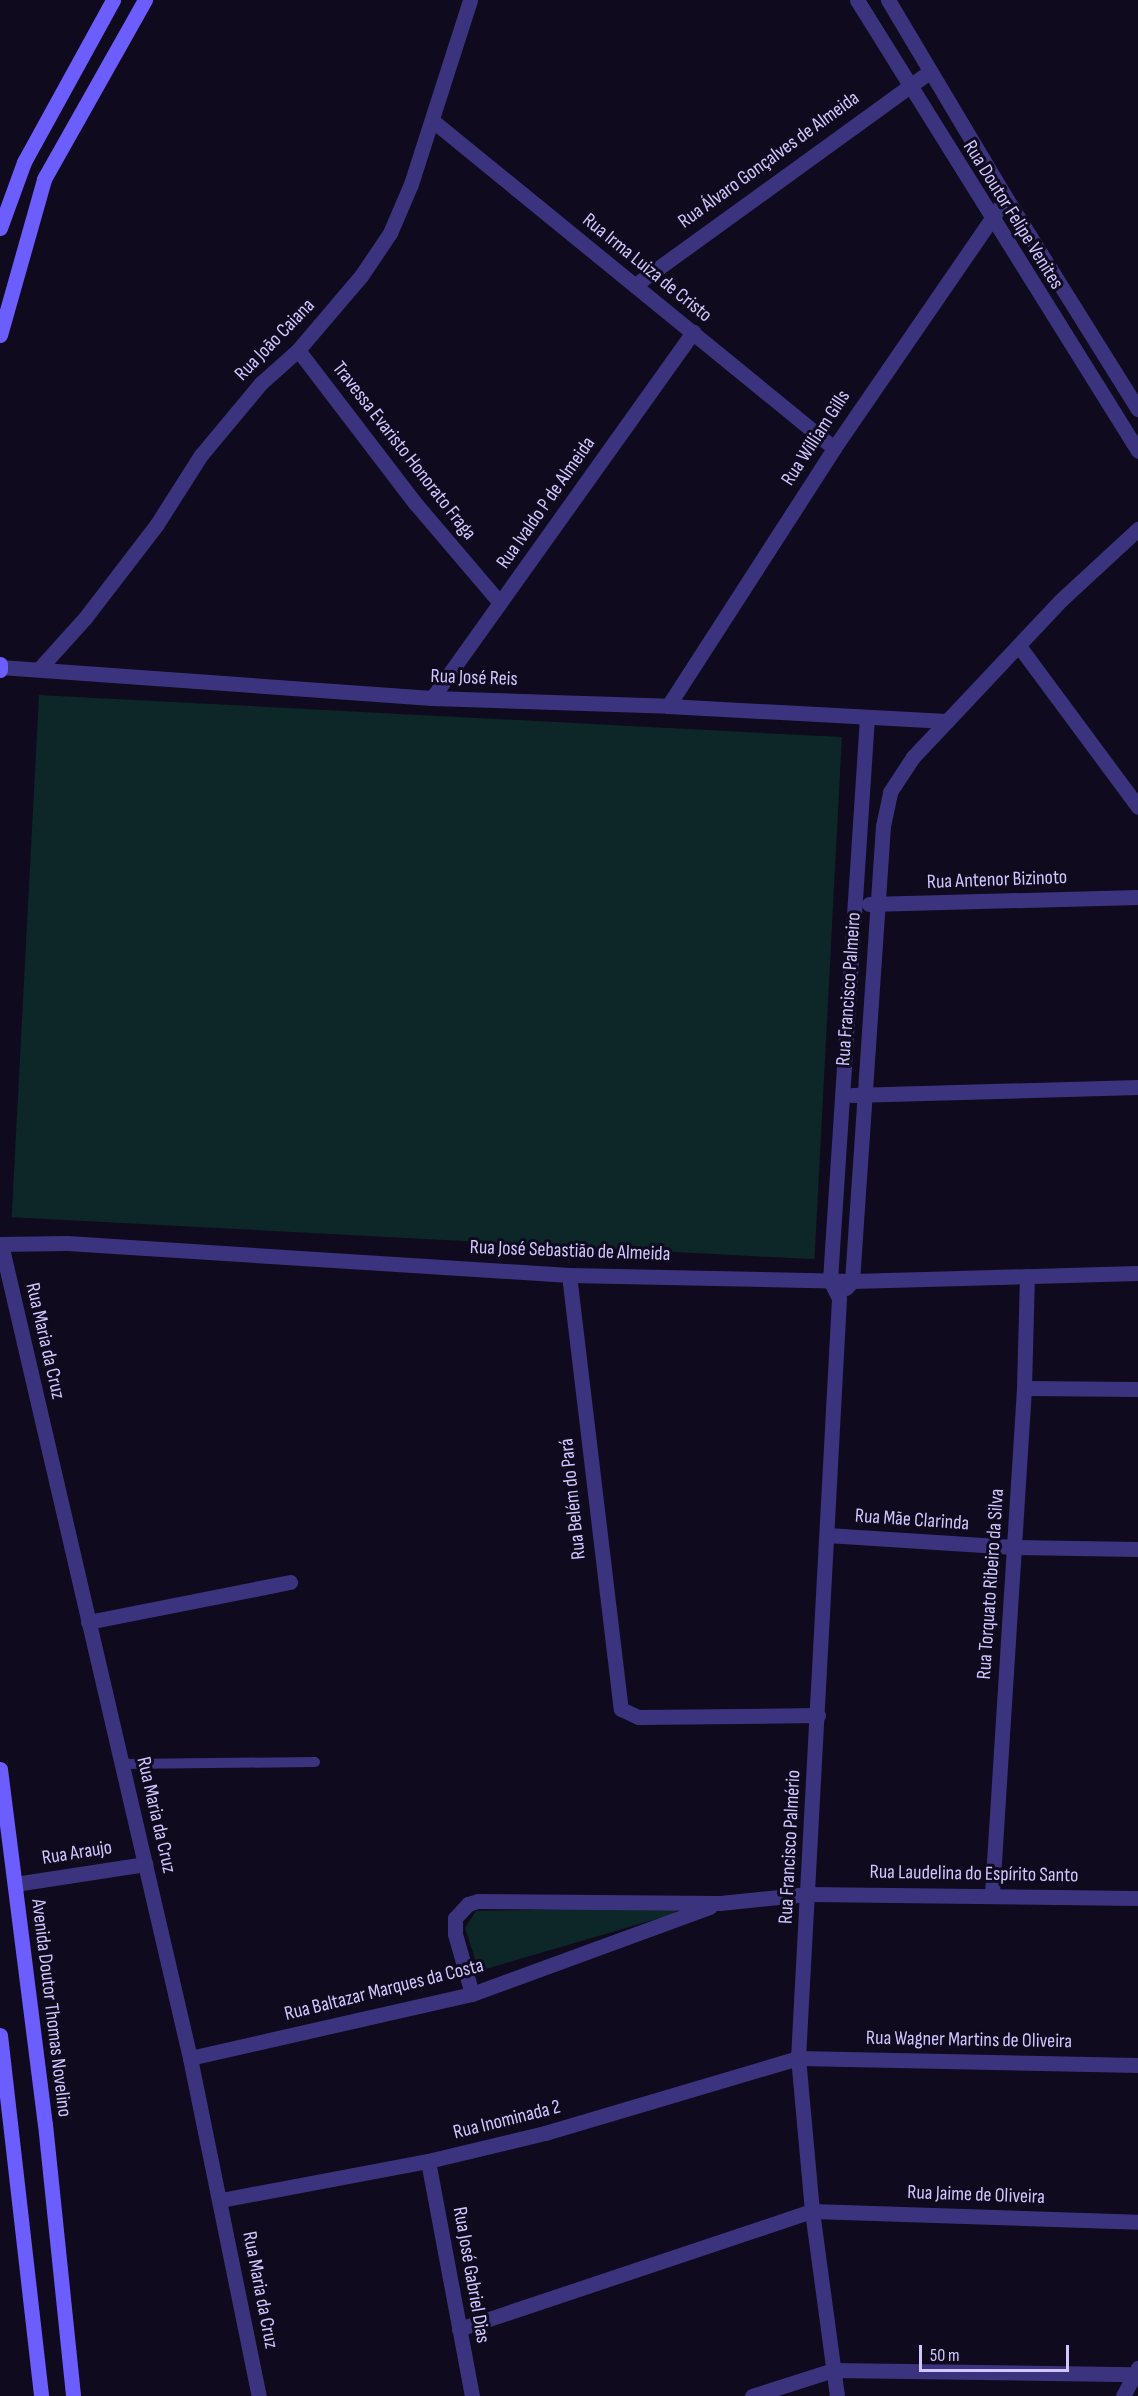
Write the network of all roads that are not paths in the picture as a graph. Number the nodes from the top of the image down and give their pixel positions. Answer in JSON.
{"nodes":[{"id":1,"x":113,"y":0,"type":"edge"},
{"id":2,"x":145,"y":0,"type":"edge"},
{"id":3,"x":470,"y":0,"type":"edge"},
{"id":4,"x":857,"y":0,"type":"edge"},
{"id":5,"x":888,"y":0,"type":"edge"},
{"id":6,"x":929,"y":72,"type":"junction"},
{"id":7,"x":907,"y":86,"type":"junction"},
{"id":8,"x":433,"y":121,"type":"junction"},
{"id":9,"x":1006,"y":198,"type":"junction"},
{"id":10,"x":990,"y":217,"type":"junction"},
{"id":11,"x":0,"y":228,"type":"edge"},
{"id":12,"x":635,"y":285,"type":"junction"},
{"id":13,"x":693,"y":332,"type":"junction"},
{"id":14,"x":0,"y":336,"type":"edge"},
{"id":15,"x":298,"y":350,"type":"junction"},
{"id":16,"x":1138,"y":409,"type":"edge"},
{"id":17,"x":1134,"y":435,"type":"edge"},
{"id":18,"x":834,"y":448,"type":"junction"},
{"id":19,"x":1138,"y":451,"type":"edge"},
{"id":20,"x":1138,"y":528,"type":"edge"},
{"id":21,"x":500,"y":603,"type":"junction"},
{"id":22,"x":1018,"y":646,"type":"junction"},
{"id":23,"x":0,"y":667,"type":"edge"},
{"id":24,"x":39,"y":669,"type":"junction"},
{"id":25,"x":432,"y":698,"type":"junction"},
{"id":26,"x":668,"y":706,"type":"junction"},
{"id":27,"x":867,"y":717,"type":"junction"},
{"id":28,"x":947,"y":721,"type":"junction"},
{"id":29,"x":863,"y":788,"type":"junction"},
{"id":30,"x":890,"y":792,"type":"junction"},
{"id":31,"x":1138,"y":807,"type":"edge"},
{"id":32,"x":1138,"y":897,"type":"edge"},
{"id":33,"x":857,"y":903,"type":"junction"},
{"id":34,"x":877,"y":904,"type":"junction"},
{"id":35,"x":1138,"y":1087,"type":"edge"},
{"id":36,"x":862,"y":1094,"type":"junction"},
{"id":37,"x":843,"y":1095,"type":"junction"},
{"id":38,"x":1,"y":1244,"type":"edge"},
{"id":39,"x":1138,"y":1273,"type":"edge"},
{"id":40,"x":569,"y":1275,"type":"junction"},
{"id":41,"x":1027,"y":1276,"type":"junction"},
{"id":42,"x":830,"y":1280,"type":"junction"},
{"id":43,"x":852,"y":1281,"type":"junction"},
{"id":44,"x":839,"y":1298,"type":"junction"},
{"id":45,"x":1024,"y":1388,"type":"junction"},
{"id":46,"x":1138,"y":1389,"type":"edge"},
{"id":47,"x":827,"y":1535,"type":"junction"},
{"id":48,"x":1014,"y":1547,"type":"junction"},
{"id":49,"x":1138,"y":1549,"type":"edge"},
{"id":50,"x":290,"y":1582,"type":"dead end"},
{"id":51,"x":87,"y":1622,"type":"junction"},
{"id":52,"x":818,"y":1715,"type":"junction"},
{"id":53,"x":315,"y":1762,"type":"dead end"},
{"id":54,"x":123,"y":1764,"type":"junction"},
{"id":55,"x":0,"y":1768,"type":"edge"},
{"id":56,"x":145,"y":1864,"type":"junction"},
{"id":57,"x":15,"y":1884,"type":"junction"},
{"id":58,"x":809,"y":1893,"type":"junction"},
{"id":59,"x":992,"y":1893,"type":"junction"},
{"id":60,"x":1138,"y":1898,"type":"edge"},
{"id":61,"x":720,"y":1903,"type":"junction"},
{"id":62,"x":471,"y":1994,"type":"junction"},
{"id":63,"x":0,"y":2035,"type":"edge"},
{"id":64,"x":190,"y":2058,"type":"junction"},
{"id":65,"x":798,"y":2058,"type":"junction"},
{"id":66,"x":1138,"y":2065,"type":"edge"},
{"id":67,"x":428,"y":2161,"type":"junction"},
{"id":68,"x":221,"y":2200,"type":"junction"},
{"id":69,"x":812,"y":2211,"type":"junction"},
{"id":70,"x":1138,"y":2222,"type":"edge"},
{"id":71,"x":459,"y":2329,"type":"junction"},
{"id":72,"x":833,"y":2370,"type":"junction"},
{"id":73,"x":1136,"y":2371,"type":"edge"},
{"id":74,"x":40,"y":2396,"type":"edge"},
{"id":75,"x":73,"y":2396,"type":"edge"},
{"id":76,"x":259,"y":2396,"type":"edge"},
{"id":77,"x":472,"y":2396,"type":"edge"},
{"id":78,"x":752,"y":2396,"type":"edge"},
{"id":79,"x":837,"y":2396,"type":"edge"},
{"id":80,"x":1124,"y":2396,"type":"edge"}],
"edges":[{"from":1,"to":11,"type":"main road"},
{"from":2,"to":14,"type":"main road"},
{"from":3,"to":8,"type":"street","name":"Rua João Caiana"},
{"from":4,"to":7,"type":"street","name":"Rua Doutor Felipe Venites"},
{"from":5,"to":6,"type":"street","name":"Rua Doutor Felipe Venites"},
{"from":6,"to":7,"type":"street","name":"Rua Álvaro Gonçalves de Almeida"},
{"from":6,"to":9,"type":"street","name":"Rua Doutor Felipe Venites"},
{"from":7,"to":10,"type":"street","name":"Rua Doutor Felipe Venites"},
{"from":7,"to":12,"type":"street","name":"Rua Álvaro Gonçalves de Almeida"},
{"from":8,"to":12,"type":"street","name":"Rua Irma Luiza de Cristo"},
{"from":8,"to":15,"type":"street","name":"Rua João Caiana"},
{"from":9,"to":10,"type":"street","name":"Rua William Gills"},
{"from":9,"to":16,"type":"street","name":"Rua Doutor Felipe Venites"},
{"from":10,"to":17,"type":"street","name":"Rua Doutor Felipe Venites"},
{"from":10,"to":18,"type":"street","name":"Rua William Gills"},
{"from":12,"to":13,"type":"street","name":"Rua Irma Luiza de Cristo"},
{"from":13,"to":18,"type":"street","name":"Rua Irma Luiza de Cristo"},
{"from":13,"to":21,"type":"street","name":"Rua Ivaldo P de Almeida"},
{"from":15,"to":21,"type":"street","name":"Travessa Evaristo Honorato Fraga"},
{"from":15,"to":24,"type":"street","name":"Rua João Caiana"},
{"from":17,"to":19,"type":"street","name":"Rua Doutor Felipe Venites"},
{"from":18,"to":26,"type":"street","name":"Rua William Gills"},
{"from":20,"to":22,"type":"street","name":"Rua Francisco Palmeiro"},
{"from":21,"to":25,"type":"street","name":"Rua Ivaldo P de Almeida"},
{"from":22,"to":28,"type":"street","name":"Rua Francisco Palmeiro"},
{"from":22,"to":31,"type":"street"},
{"from":23,"to":24,"type":"street","name":"Rua José Reis"},
{"from":24,"to":25,"type":"street","name":"Rua José Reis"},
{"from":25,"to":26,"type":"street","name":"Rua José Reis"},
{"from":26,"to":27,"type":"street","name":"Rua José Reis"},
{"from":27,"to":28,"type":"street","name":"Rua José Reis"},
{"from":27,"to":29,"type":"street","name":"Rua Francisco Palmeiro"},
{"from":28,"to":30,"type":"street","name":"Rua Francisco Palmeiro"},
{"from":29,"to":30,"type":"street"},
{"from":29,"to":33,"type":"street","name":"Rua Francisco Palmeiro"},
{"from":30,"to":34,"type":"street","name":"Rua Francisco Palmeiro"},
{"from":32,"to":34,"type":"street","name":"Rua Antenor Bizinoto"},
{"from":33,"to":34,"type":"street","name":"Rua Antenor Bizinoto"},
{"from":33,"to":37,"type":"street","name":"Rua Francisco Palmeiro"},
{"from":34,"to":36,"type":"street","name":"Rua Francisco Palmeiro"},
{"from":35,"to":36,"type":"street"},
{"from":36,"to":37,"type":"street"},
{"from":36,"to":43,"type":"street","name":"Rua Francisco Palmeiro"},
{"from":37,"to":42,"type":"street","name":"Rua Francisco Palmeiro"},
{"from":38,"to":40,"type":"street","name":"Rua José Sebastião de Almeida"},
{"from":38,"to":51,"type":"street","name":"Rua Maria da Cruz"},
{"from":39,"to":41,"type":"street","name":"Rua José Sebastião de Almeida"},
{"from":40,"to":42,"type":"street","name":"Rua José Sebastião de Almeida"},
{"from":40,"to":52,"type":"street","name":"Rua Belém do Pará"},
{"from":41,"to":43,"type":"street","name":"Rua José Sebastião de Almeida"},
{"from":41,"to":45,"type":"street","name":"Rua Torquato Ribeiro da Silva"},
{"from":42,"to":43,"type":"street","name":"Rua José Sebastião de Almeida"},
{"from":42,"to":44,"type":"street"},
{"from":43,"to":44,"type":"street"},
{"from":44,"to":47,"type":"street","name":"Rua Francisco Palmério"},
{"from":45,"to":46,"type":"street"},
{"from":45,"to":48,"type":"street","name":"Rua Torquato Ribeiro da Silva"},
{"from":47,"to":48,"type":"street","name":"Rua Mãe Clarinda"},
{"from":47,"to":52,"type":"street","name":"Rua Francisco Palmério"},
{"from":48,"to":49,"type":"street","name":"Rua Mãe Clarinda"},
{"from":48,"to":59,"type":"street","name":"Rua Torquato Ribeiro da Silva"},
{"from":50,"to":51,"type":"street"},
{"from":51,"to":54,"type":"street","name":"Rua Maria da Cruz"},
{"from":52,"to":58,"type":"street","name":"Rua Francisco Palmério"},
{"from":53,"to":54,"type":"lane"},
{"from":54,"to":56,"type":"street","name":"Rua Maria da Cruz"},
{"from":55,"to":57,"type":"main road","name":"Avenida Doutor Thomas Novelino"},
{"from":56,"to":57,"type":"street","name":"Rua Araujo"},
{"from":56,"to":64,"type":"street","name":"Rua Maria da Cruz"},
{"from":57,"to":75,"type":"main road","name":"Avenida Doutor Thomas Novelino"},
{"from":58,"to":59,"type":"street","name":"Rua Laudelina do Espírito Santo"},
{"from":58,"to":61,"type":"street","name":"Rua Laudelina do Espírito Santo"},
{"from":58,"to":65,"type":"street","name":"Rua Francisco Palmério"},
{"from":59,"to":60,"type":"street","name":"Rua Laudelina do Espírito Santo"},
{"from":61,"to":62,"type":"street","name":"Rua Baltazar Marques da Costa"},
{"from":61,"to":62,"type":"street"},
{"from":62,"to":64,"type":"street","name":"Rua Baltazar Marques da Costa"},
{"from":63,"to":74,"type":"main road"},
{"from":64,"to":68,"type":"street","name":"Rua Maria da Cruz"},
{"from":65,"to":66,"type":"street","name":"Rua Wagner Martins de Oliveira"},
{"from":65,"to":67,"type":"street","name":"Rua Inominada 2"},
{"from":65,"to":69,"type":"street","name":"Rua Francisco Palmério"},
{"from":67,"to":68,"type":"street","name":"Rua Inominada 2"},
{"from":67,"to":71,"type":"street","name":"Rua José Gabriel Dias"},
{"from":68,"to":76,"type":"street","name":"Rua Maria da Cruz"},
{"from":69,"to":70,"type":"street","name":"Rua Jaime de Oliveira"},
{"from":69,"to":71,"type":"street"},
{"from":69,"to":72,"type":"street","name":"Rua Francisco Palmério"},
{"from":71,"to":77,"type":"street","name":"Rua José Gabriel Dias"},
{"from":72,"to":73,"type":"street"},
{"from":72,"to":78,"type":"street"},
{"from":72,"to":79,"type":"street","name":"Rua Francisco Palmério"},
{"from":73,"to":80,"type":"street"}]}
